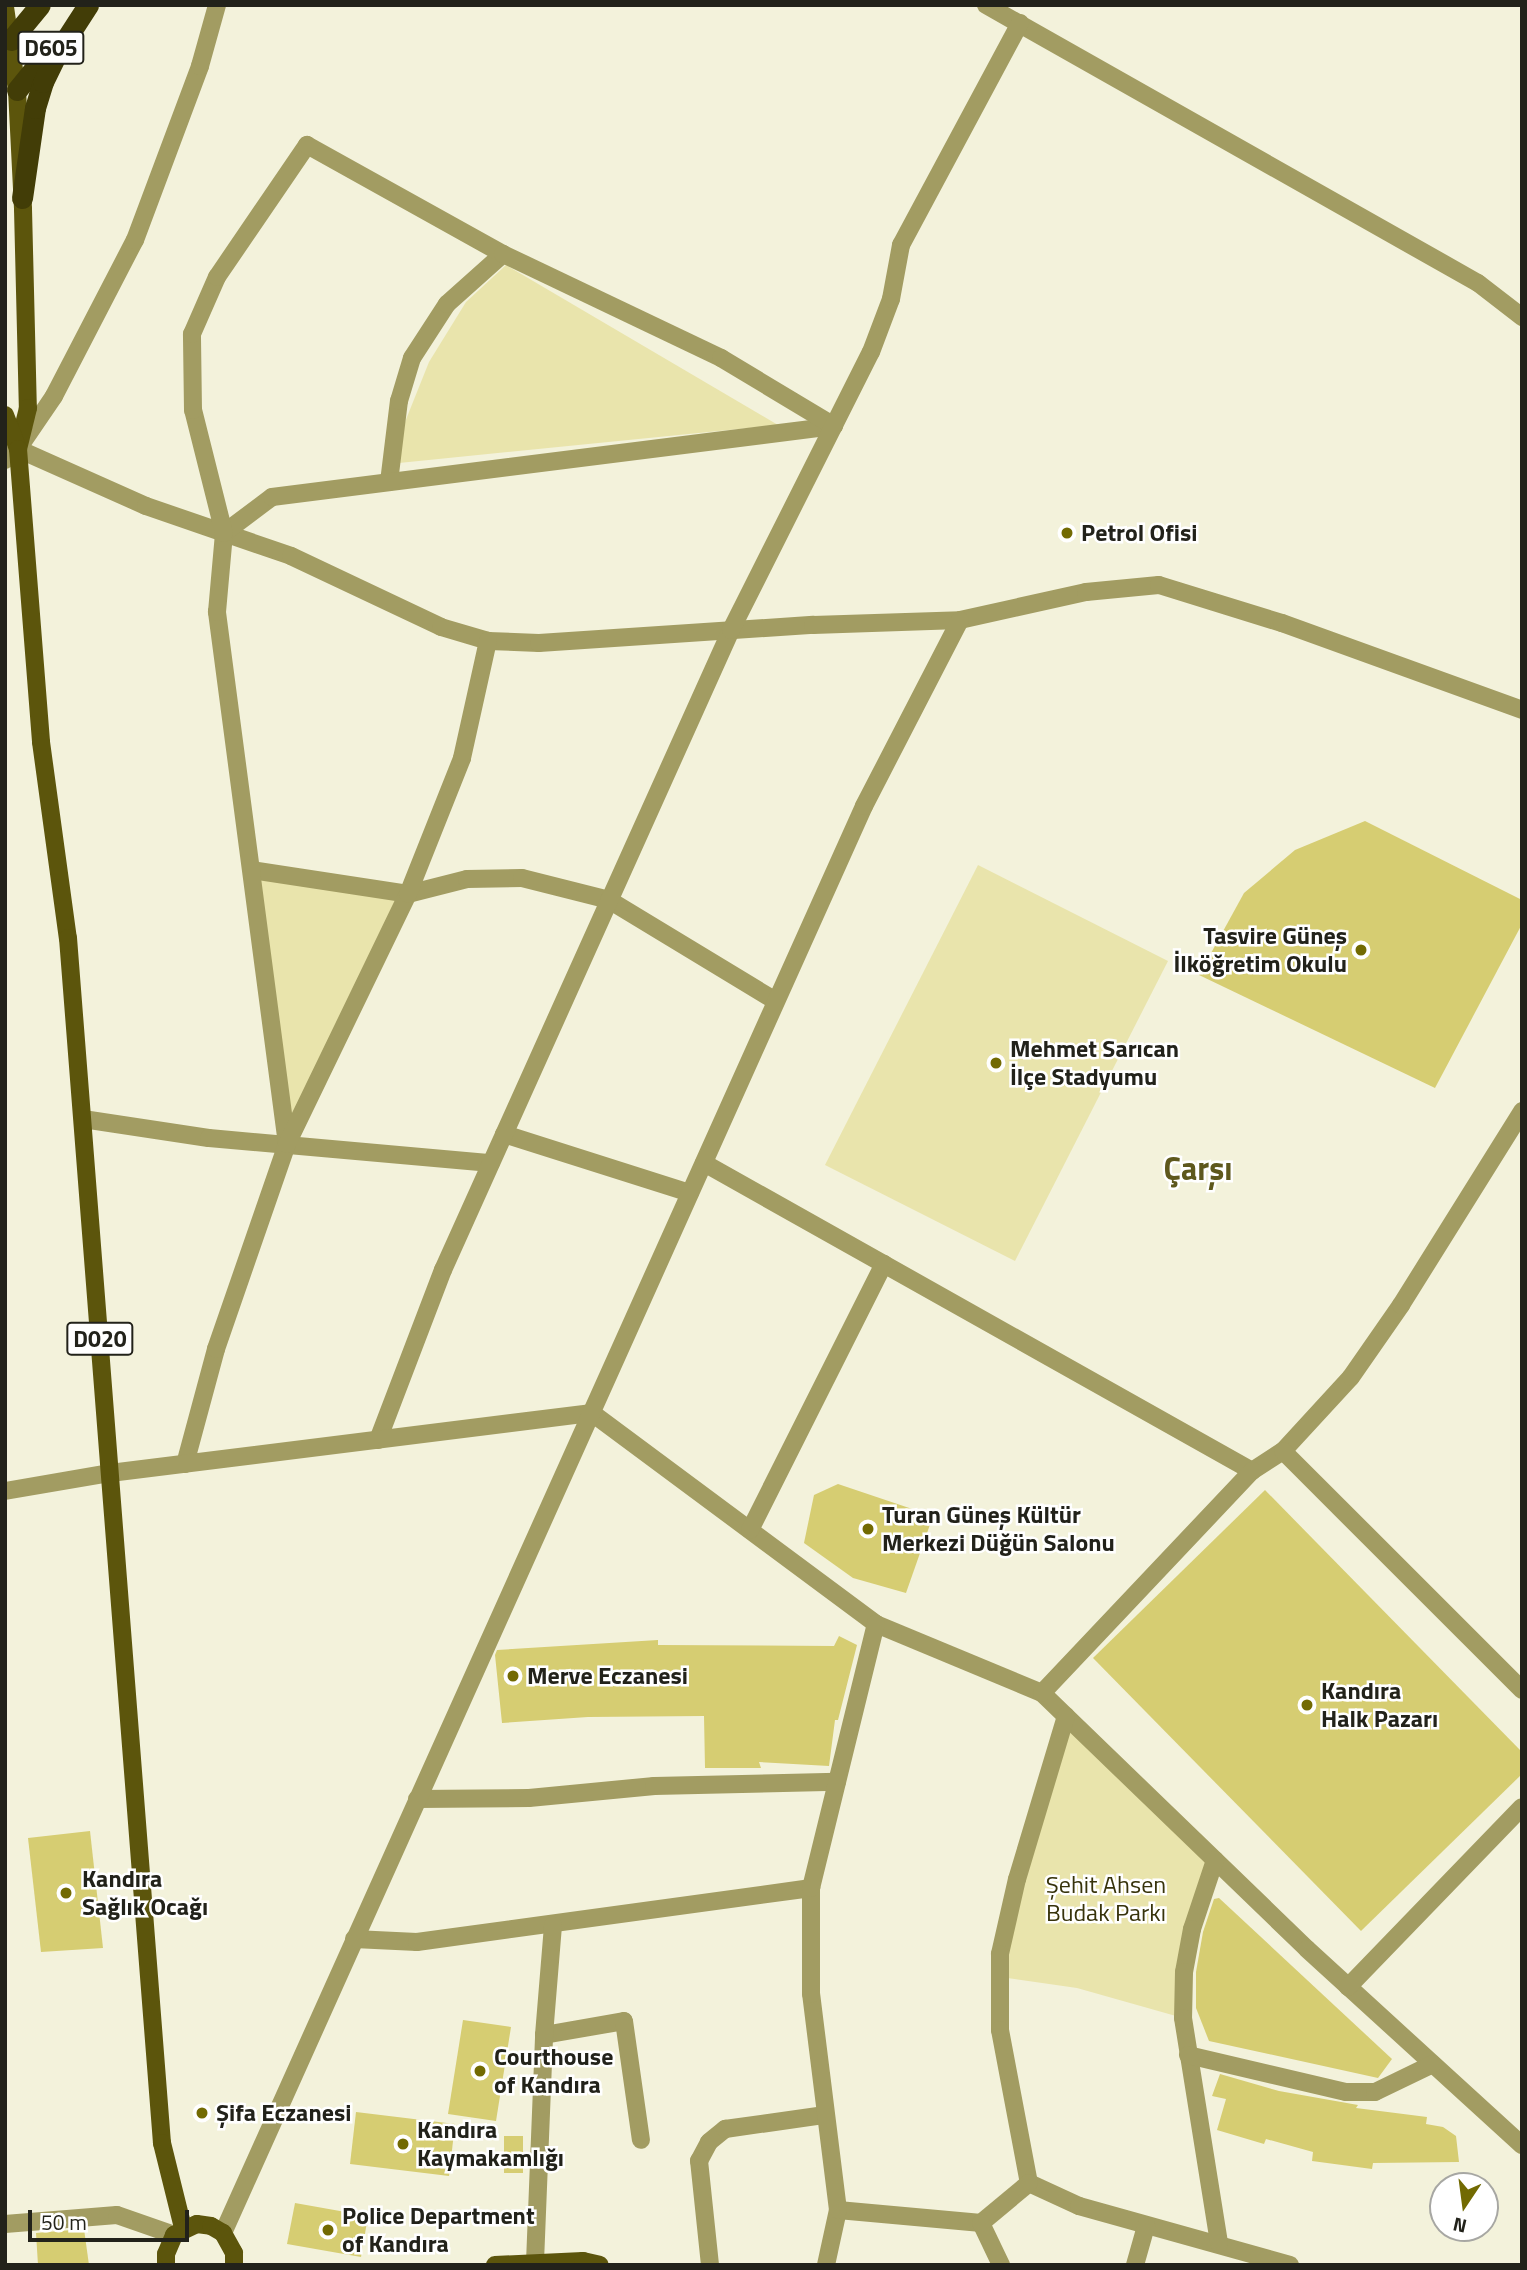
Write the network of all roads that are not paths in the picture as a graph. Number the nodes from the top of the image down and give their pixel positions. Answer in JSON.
{"nodes":[{"id":1,"x":40,"y":5,"type":"edge"},
{"id":2,"x":87,"y":5,"type":"edge"},
{"id":3,"x":217,"y":5,"type":"edge"},
{"id":4,"x":986,"y":5,"type":"edge"},
{"id":5,"x":5,"y":7,"type":"edge"},
{"id":6,"x":1020,"y":23,"type":"junction"},
{"id":7,"x":8,"y":43,"type":"edge"},
{"id":8,"x":11,"y":97,"type":"edge"},
{"id":9,"x":23,"y":198,"type":"junction"},
{"id":10,"x":503,"y":254,"type":"junction"},
{"id":11,"x":1522,"y":317,"type":"edge"},
{"id":12,"x":5,"y":415,"type":"edge"},
{"id":13,"x":834,"y":426,"type":"junction"},
{"id":14,"x":12,"y":454,"type":"edge"},
{"id":15,"x":389,"y":482,"type":"junction"},
{"id":16,"x":224,"y":533,"type":"junction"},
{"id":17,"x":960,"y":620,"type":"junction"},
{"id":18,"x":731,"y":630,"type":"junction"},
{"id":19,"x":488,"y":641,"type":"junction"},
{"id":20,"x":1522,"y":710,"type":"edge"},
{"id":21,"x":251,"y":870,"type":"junction"},
{"id":22,"x":408,"y":894,"type":"junction"},
{"id":23,"x":610,"y":900,"type":"junction"},
{"id":24,"x":776,"y":1001,"type":"junction"},
{"id":25,"x":1522,"y":1111,"type":"edge"},
{"id":26,"x":83,"y":1119,"type":"junction"},
{"id":27,"x":504,"y":1134,"type":"junction"},
{"id":28,"x":287,"y":1144,"type":"junction"},
{"id":29,"x":491,"y":1163,"type":"junction"},
{"id":30,"x":704,"y":1163,"type":"junction"},
{"id":31,"x":690,"y":1193,"type":"junction"},
{"id":32,"x":884,"y":1264,"type":"junction"},
{"id":33,"x":592,"y":1413,"type":"junction"},
{"id":34,"x":378,"y":1440,"type":"junction"},
{"id":35,"x":1283,"y":1451,"type":"junction"},
{"id":36,"x":185,"y":1464,"type":"junction"},
{"id":37,"x":1252,"y":1471,"type":"junction"},
{"id":38,"x":110,"y":1473,"type":"junction"},
{"id":39,"x":5,"y":1491,"type":"edge"},
{"id":40,"x":750,"y":1530,"type":"junction"},
{"id":41,"x":876,"y":1624,"type":"junction"},
{"id":42,"x":1522,"y":1690,"type":"edge"},
{"id":43,"x":1042,"y":1693,"type":"junction"},
{"id":44,"x":1066,"y":1716,"type":"junction"},
{"id":45,"x":837,"y":1782,"type":"junction"},
{"id":46,"x":417,"y":1799,"type":"junction"},
{"id":47,"x":1522,"y":1807,"type":"edge"},
{"id":48,"x":1215,"y":1860,"type":"junction"},
{"id":49,"x":811,"y":1888,"type":"junction"},
{"id":50,"x":553,"y":1925,"type":"junction"},
{"id":51,"x":354,"y":1939,"type":"junction"},
{"id":52,"x":1348,"y":1987,"type":"junction"},
{"id":53,"x":544,"y":2035,"type":"junction"},
{"id":54,"x":1188,"y":2054,"type":"junction"},
{"id":55,"x":1433,"y":2064,"type":"junction"},
{"id":56,"x":825,"y":2115,"type":"junction"},
{"id":57,"x":641,"y":2140,"type":"dead end"},
{"id":58,"x":1522,"y":2144,"type":"edge"},
{"id":59,"x":1029,"y":2183,"type":"junction"},
{"id":60,"x":838,"y":2210,"type":"junction"},
{"id":61,"x":981,"y":2223,"type":"junction"},
{"id":62,"x":5,"y":2224,"type":"edge"},
{"id":63,"x":1146,"y":2226,"type":"junction"},
{"id":64,"x":179,"y":2232,"type":"junction"},
{"id":65,"x":223,"y":2233,"type":"junction"},
{"id":66,"x":1219,"y":2243,"type":"junction"},
{"id":67,"x":535,"y":2262,"type":"junction"},
{"id":68,"x":166,"y":2265,"type":"edge"},
{"id":69,"x":234,"y":2265,"type":"edge"},
{"id":70,"x":495,"y":2265,"type":"edge"},
{"id":71,"x":600,"y":2265,"type":"edge"},
{"id":72,"x":710,"y":2265,"type":"edge"},
{"id":73,"x":825,"y":2265,"type":"edge"},
{"id":74,"x":1001,"y":2265,"type":"edge"},
{"id":75,"x":1135,"y":2265,"type":"edge"},
{"id":76,"x":1290,"y":2265,"type":"edge"}],
"edges":[{"from":1,"to":7,"type":"highway"},
{"from":2,"to":8,"type":"highway","number":"D605"},
{"from":2,"to":9,"type":"highway"},
{"from":3,"to":14,"type":"street"},
{"from":4,"to":6,"type":"street"},
{"from":5,"to":7,"type":"main road","number":"D020"},
{"from":6,"to":11,"type":"street"},
{"from":6,"to":13,"type":"street"},
{"from":7,"to":8,"type":"main road","number":"D020"},
{"from":8,"to":9,"type":"main road","number":"D020"},
{"from":9,"to":14,"type":"main road","number":"D020"},
{"from":10,"to":13,"type":"street"},
{"from":10,"to":15,"type":"street"},
{"from":10,"to":16,"type":"street"},
{"from":12,"to":14,"type":"main road","number":"D020"},
{"from":13,"to":15,"type":"street"},
{"from":13,"to":18,"type":"street"},
{"from":14,"to":16,"type":"street"},
{"from":14,"to":26,"type":"main road","number":"D020"},
{"from":15,"to":16,"type":"street"},
{"from":16,"to":19,"type":"street"},
{"from":16,"to":21,"type":"street"},
{"from":17,"to":18,"type":"street"},
{"from":17,"to":20,"type":"street"},
{"from":17,"to":24,"type":"street"},
{"from":18,"to":19,"type":"street"},
{"from":18,"to":23,"type":"street"},
{"from":19,"to":22,"type":"street"},
{"from":21,"to":22,"type":"street"},
{"from":21,"to":28,"type":"street"},
{"from":22,"to":23,"type":"street"},
{"from":22,"to":28,"type":"street"},
{"from":23,"to":24,"type":"street"},
{"from":23,"to":27,"type":"street"},
{"from":24,"to":30,"type":"street"},
{"from":25,"to":35,"type":"street"},
{"from":26,"to":28,"type":"street"},
{"from":26,"to":38,"type":"main road","number":"D020"},
{"from":27,"to":29,"type":"street"},
{"from":27,"to":31,"type":"street"},
{"from":28,"to":29,"type":"street"},
{"from":28,"to":36,"type":"street"},
{"from":29,"to":34,"type":"street"},
{"from":30,"to":31,"type":"street"},
{"from":30,"to":32,"type":"street"},
{"from":31,"to":33,"type":"street"},
{"from":32,"to":37,"type":"street"},
{"from":32,"to":40,"type":"street"},
{"from":33,"to":34,"type":"street"},
{"from":33,"to":40,"type":"street"},
{"from":33,"to":46,"type":"street"},
{"from":34,"to":36,"type":"street"},
{"from":35,"to":37,"type":"street"},
{"from":35,"to":42,"type":"street"},
{"from":36,"to":38,"type":"street"},
{"from":37,"to":43,"type":"street"},
{"from":38,"to":39,"type":"street"},
{"from":38,"to":64,"type":"main road","number":"D020"},
{"from":40,"to":41,"type":"street"},
{"from":41,"to":43,"type":"street"},
{"from":41,"to":45,"type":"street"},
{"from":43,"to":44,"type":"street"},
{"from":44,"to":48,"type":"street"},
{"from":44,"to":59,"type":"street"},
{"from":45,"to":46,"type":"street"},
{"from":45,"to":49,"type":"street"},
{"from":46,"to":51,"type":"street"},
{"from":47,"to":52,"type":"street"},
{"from":48,"to":52,"type":"street"},
{"from":48,"to":54,"type":"street"},
{"from":49,"to":50,"type":"street"},
{"from":49,"to":56,"type":"street"},
{"from":50,"to":51,"type":"street"},
{"from":50,"to":53,"type":"street"},
{"from":51,"to":65,"type":"street"},
{"from":52,"to":55,"type":"street"},
{"from":53,"to":57,"type":"street"},
{"from":53,"to":67,"type":"street"},
{"from":54,"to":55,"type":"street"},
{"from":54,"to":66,"type":"street"},
{"from":55,"to":58,"type":"street"},
{"from":56,"to":60,"type":"street"},
{"from":56,"to":72,"type":"street"},
{"from":59,"to":61,"type":"street"},
{"from":59,"to":63,"type":"street"},
{"from":60,"to":61,"type":"street"},
{"from":60,"to":73,"type":"street"},
{"from":61,"to":74,"type":"street"},
{"from":62,"to":64,"type":"street"},
{"from":63,"to":66,"type":"street"},
{"from":63,"to":75,"type":"street"},
{"from":64,"to":65,"type":"main road"},
{"from":64,"to":68,"type":"main road","number":"D020"},
{"from":65,"to":69,"type":"main road"},
{"from":66,"to":76,"type":"street"},
{"from":67,"to":70,"type":"main road"},
{"from":67,"to":71,"type":"main road"}]}
